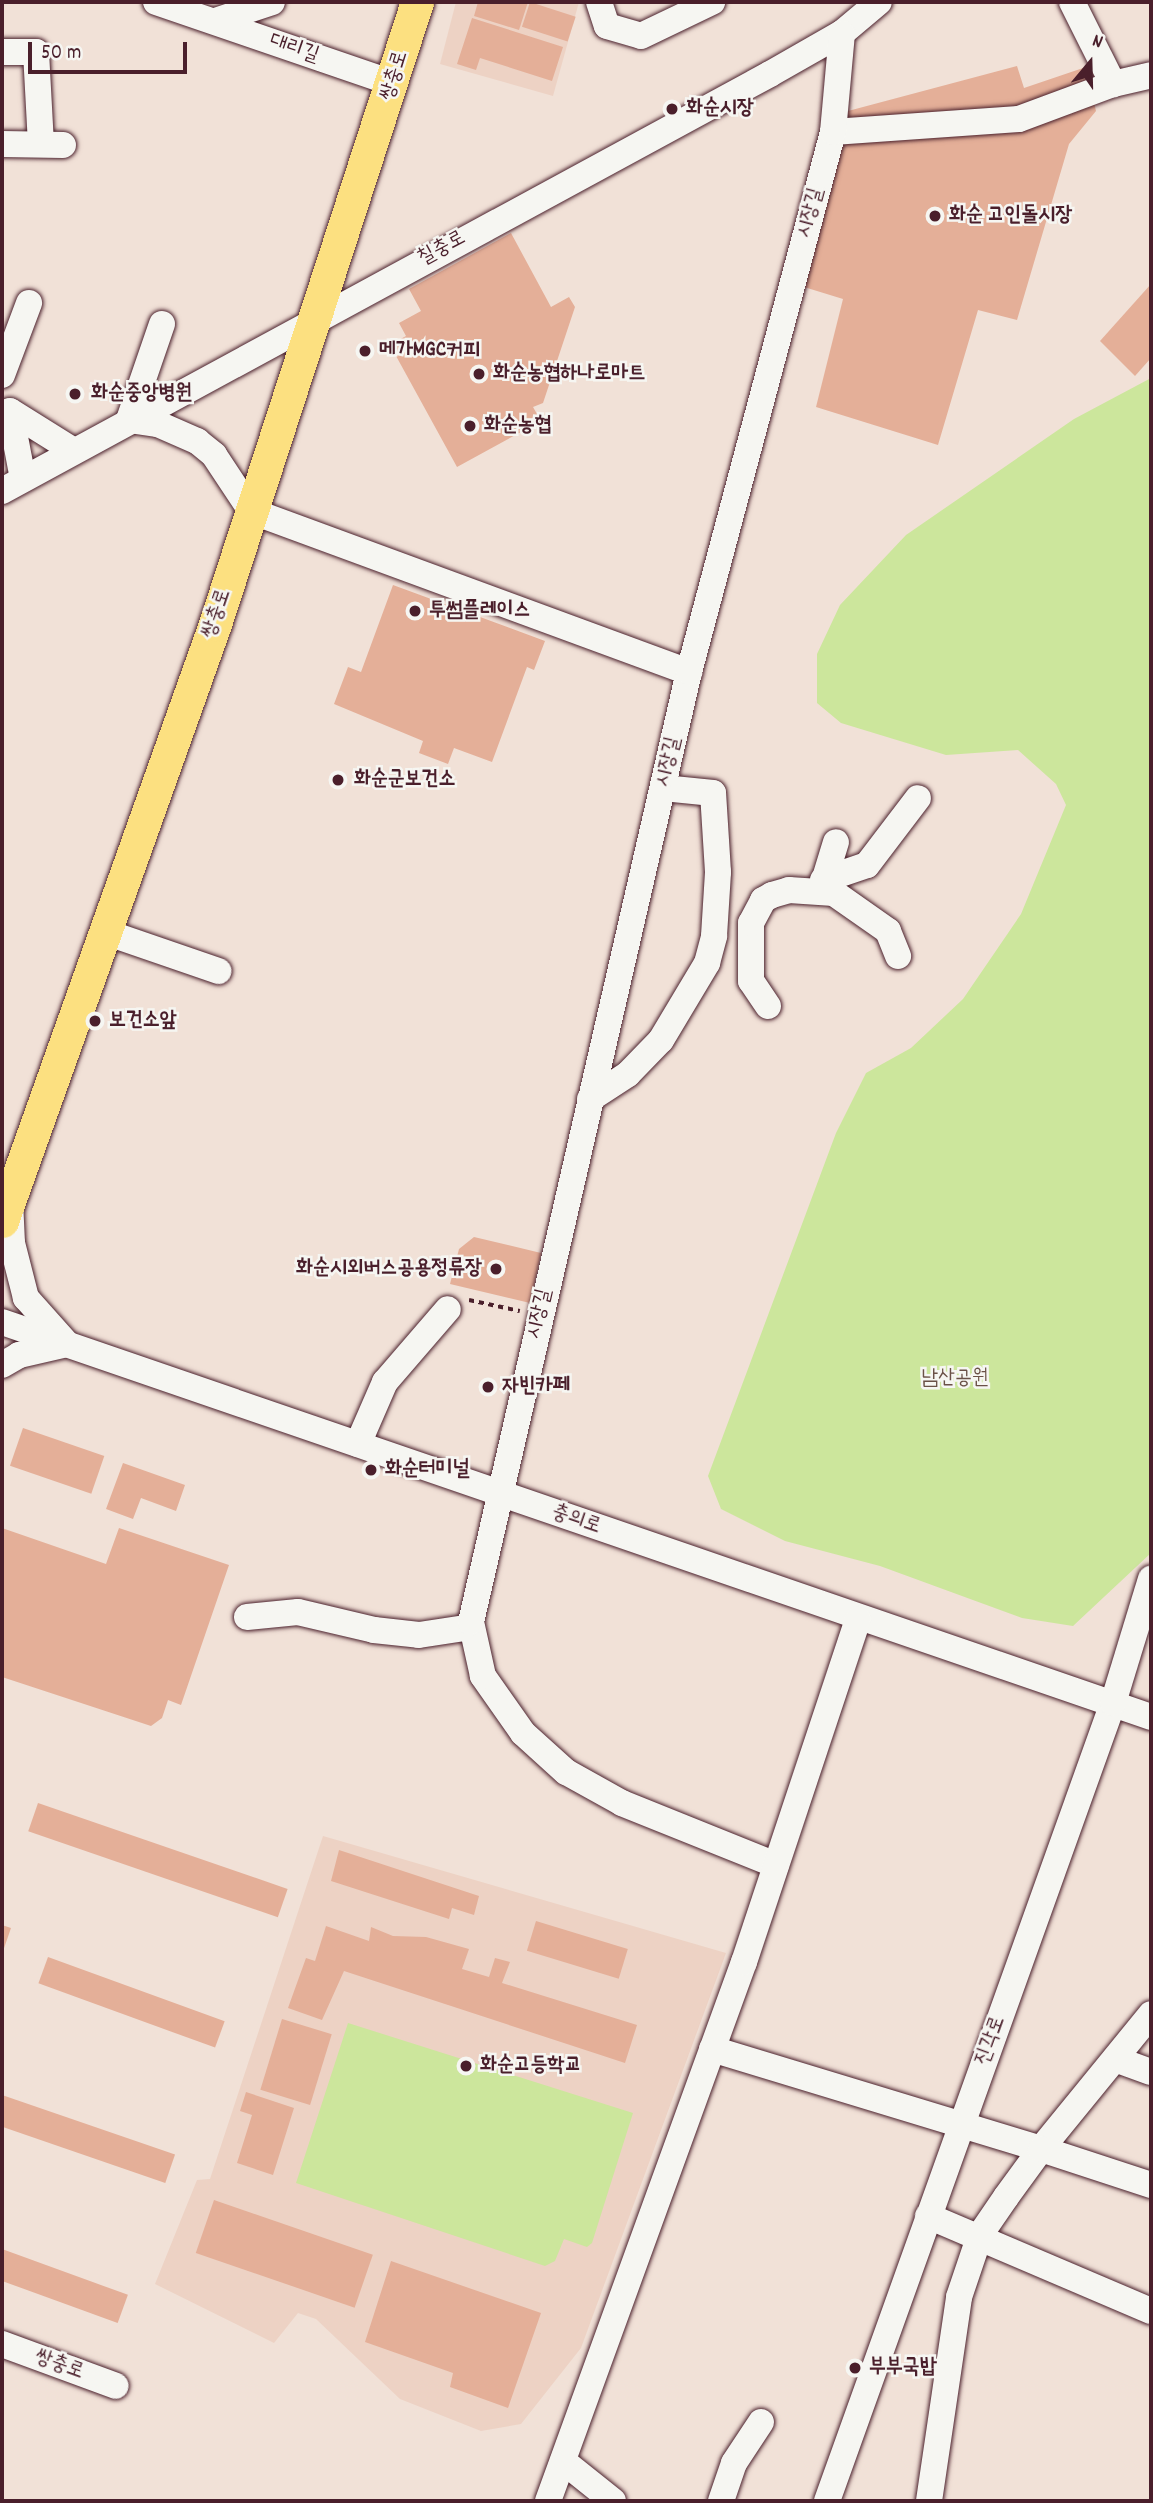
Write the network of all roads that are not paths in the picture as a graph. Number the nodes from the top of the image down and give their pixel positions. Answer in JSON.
{"nodes":[{"id":1,"x":156,"y":2,"type":"edge"},
{"id":2,"x":272,"y":2,"type":"edge"},
{"id":3,"x":417,"y":2,"type":"edge"},
{"id":4,"x":599,"y":2,"type":"edge"},
{"id":5,"x":712,"y":2,"type":"edge"},
{"id":6,"x":879,"y":2,"type":"edge"},
{"id":7,"x":1072,"y":2,"type":"edge"},
{"id":8,"x":215,"y":21,"type":"junction"},
{"id":9,"x":842,"y":33,"type":"junction"},
{"id":10,"x":2,"y":52,"type":"edge"},
{"id":11,"x":1151,"y":75,"type":"edge"},
{"id":12,"x":393,"y":83,"type":"junction"},
{"id":13,"x":1112,"y":84,"type":"junction"},
{"id":14,"x":833,"y":132,"type":"junction"},
{"id":15,"x":2,"y":144,"type":"edge"},
{"id":16,"x":18,"y":307,"type":"edge"},
{"id":17,"x":318,"y":316,"type":"junction"},
{"id":18,"x":162,"y":324,"type":"dead end"},
{"id":19,"x":2,"y":375,"type":"edge"},
{"id":20,"x":6,"y":410,"type":"edge"},
{"id":21,"x":129,"y":420,"type":"junction"},
{"id":22,"x":74,"y":451,"type":"junction"},
{"id":23,"x":12,"y":485,"type":"edge"},
{"id":24,"x":251,"y":511,"type":"junction"},
{"id":25,"x":689,"y":672,"type":"junction"},
{"id":26,"x":663,"y":788,"type":"junction"},
{"id":27,"x":918,"y":797,"type":"dead end"},
{"id":28,"x":836,"y":842,"type":"dead end"},
{"id":29,"x":822,"y":885,"type":"junction"},
{"id":30,"x":716,"y":922,"type":"junction"},
{"id":31,"x":751,"y":923,"type":"junction"},
{"id":32,"x":105,"y":932,"type":"junction"},
{"id":33,"x":898,"y":956,"type":"dead end"},
{"id":34,"x":218,"y":971,"type":"dead end"},
{"id":35,"x":768,"y":1006,"type":"dead end"},
{"id":36,"x":590,"y":1099,"type":"junction"},
{"id":37,"x":4,"y":1210,"type":"edge"},
{"id":38,"x":448,"y":1309,"type":"road end"},
{"id":39,"x":2,"y":1322,"type":"edge"},
{"id":40,"x":67,"y":1344,"type":"junction"},
{"id":41,"x":2,"y":1364,"type":"edge"},
{"id":42,"x":358,"y":1444,"type":"junction"},
{"id":43,"x":498,"y":1492,"type":"junction"},
{"id":44,"x":1151,"y":1579,"type":"edge"},
{"id":45,"x":247,"y":1617,"type":"dead end"},
{"id":46,"x":858,"y":1619,"type":"junction"},
{"id":47,"x":471,"y":1627,"type":"junction"},
{"id":48,"x":1113,"y":1703,"type":"junction"},
{"id":49,"x":1151,"y":1717,"type":"edge"},
{"id":50,"x":776,"y":1865,"type":"junction"},
{"id":51,"x":1151,"y":2014,"type":"edge"},
{"id":52,"x":712,"y":2049,"type":"junction"},
{"id":53,"x":1115,"y":2059,"type":"junction"},
{"id":54,"x":1151,"y":2071,"type":"edge"},
{"id":55,"x":960,"y":2125,"type":"junction"},
{"id":56,"x":1041,"y":2149,"type":"junction"},
{"id":57,"x":1151,"y":2185,"type":"edge"},
{"id":58,"x":928,"y":2216,"type":"junction"},
{"id":59,"x":980,"y":2235,"type":"junction"},
{"id":60,"x":1151,"y":2311,"type":"edge"},
{"id":61,"x":2,"y":2344,"type":"edge"},
{"id":62,"x":116,"y":2386,"type":"dead end"},
{"id":63,"x":761,"y":2422,"type":"dead end"},
{"id":64,"x":563,"y":2461,"type":"junction"},
{"id":65,"x":548,"y":2501,"type":"edge"},
{"id":66,"x":613,"y":2501,"type":"edge"},
{"id":67,"x":721,"y":2501,"type":"edge"},
{"id":68,"x":827,"y":2501,"type":"edge"},
{"id":69,"x":929,"y":2501,"type":"edge"}],
"edges":[{"from":1,"to":8,"type":"street","name":"대리길"},
{"from":2,"to":8,"type":"street"},
{"from":3,"to":12,"type":"main road","name":"쌍충로"},
{"from":4,"to":5,"type":"street"},
{"from":6,"to":9,"type":"street","name":"칠충로"},
{"from":7,"to":13,"type":"street"},
{"from":8,"to":12,"type":"street","name":"대리길"},
{"from":9,"to":14,"type":"street","name":"시장길"},
{"from":9,"to":17,"type":"street","name":"칠충로"},
{"from":10,"to":15,"type":"street"},
{"from":11,"to":13,"type":"street"},
{"from":12,"to":17,"type":"main road","name":"쌍충로"},
{"from":13,"to":14,"type":"street"},
{"from":14,"to":25,"type":"street","name":"시장길"},
{"from":16,"to":19,"type":"street"},
{"from":17,"to":21,"type":"street","name":"칠충로"},
{"from":17,"to":24,"type":"main road","name":"쌍충로"},
{"from":18,"to":21,"type":"street"},
{"from":20,"to":22,"type":"street"},
{"from":20,"to":23,"type":"street"},
{"from":21,"to":22,"type":"street","name":"칠충로"},
{"from":21,"to":24,"type":"street"},
{"from":22,"to":23,"type":"street","name":"칠충로"},
{"from":24,"to":25,"type":"street"},
{"from":24,"to":32,"type":"main road","name":"쌍충로"},
{"from":25,"to":26,"type":"street","name":"시장길"},
{"from":26,"to":30,"type":"street"},
{"from":26,"to":36,"type":"street","name":"시장길"},
{"from":27,"to":29,"type":"street"},
{"from":28,"to":29,"type":"street"},
{"from":29,"to":31,"type":"street"},
{"from":29,"to":33,"type":"street"},
{"from":30,"to":31,"type":"street"},
{"from":30,"to":36,"type":"street"},
{"from":31,"to":35,"type":"street"},
{"from":32,"to":34,"type":"street"},
{"from":32,"to":37,"type":"main road","name":"쌍충로"},
{"from":36,"to":43,"type":"street","name":"시장길"},
{"from":37,"to":40,"type":"street"},
{"from":38,"to":42,"type":"street"},
{"from":39,"to":40,"type":"street","name":"충의로"},
{"from":40,"to":41,"type":"street"},
{"from":40,"to":42,"type":"street","name":"충의로"},
{"from":42,"to":43,"type":"street","name":"충의로"},
{"from":43,"to":46,"type":"street","name":"충의로"},
{"from":43,"to":47,"type":"street","name":"시장길"},
{"from":44,"to":48,"type":"street","name":"진각로"},
{"from":45,"to":47,"type":"street"},
{"from":46,"to":48,"type":"street","name":"충의로"},
{"from":46,"to":50,"type":"street"},
{"from":47,"to":50,"type":"street"},
{"from":48,"to":49,"type":"street","name":"충의로"},
{"from":48,"to":55,"type":"street","name":"진각로"},
{"from":50,"to":52,"type":"street"},
{"from":51,"to":53,"type":"street"},
{"from":52,"to":55,"type":"street"},
{"from":52,"to":64,"type":"street"},
{"from":53,"to":54,"type":"street"},
{"from":53,"to":56,"type":"street"},
{"from":55,"to":56,"type":"street"},
{"from":55,"to":58,"type":"street","name":"진각로"},
{"from":56,"to":57,"type":"street"},
{"from":56,"to":59,"type":"street"},
{"from":58,"to":59,"type":"street"},
{"from":58,"to":68,"type":"street","name":"진각로"},
{"from":59,"to":60,"type":"street"},
{"from":59,"to":69,"type":"street"},
{"from":61,"to":62,"type":"street","name":"쌍충로"},
{"from":63,"to":67,"type":"street"},
{"from":64,"to":65,"type":"street"},
{"from":64,"to":66,"type":"street"}]}
